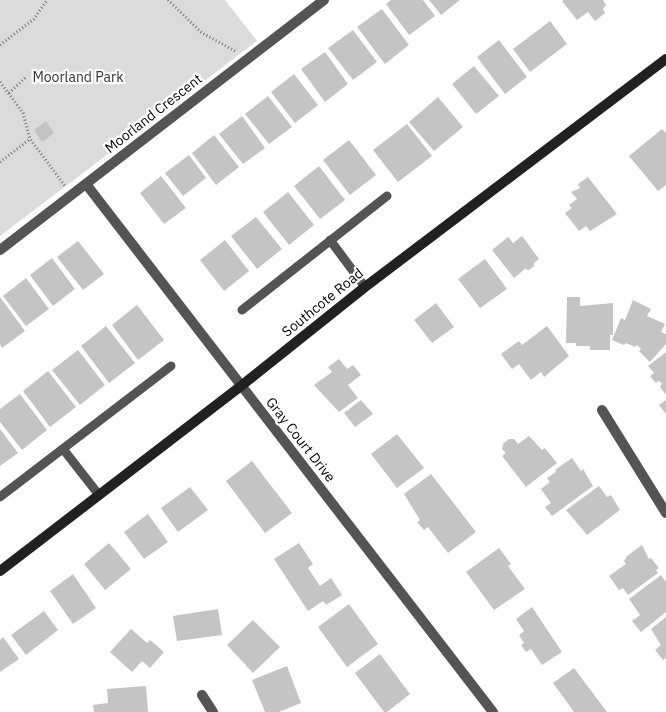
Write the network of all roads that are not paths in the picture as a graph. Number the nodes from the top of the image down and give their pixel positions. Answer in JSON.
{"nodes":[{"id":1,"x":324,"y":0,"type":"edge"},
{"id":2,"x":666,"y":59,"type":"edge"},
{"id":3,"x":86,"y":184,"type":"junction"},
{"id":4,"x":387,"y":196,"type":"dead end"},
{"id":5,"x":330,"y":240,"type":"junction"},
{"id":6,"x":0,"y":250,"type":"edge"},
{"id":7,"x":365,"y":287,"type":"junction"},
{"id":8,"x":242,"y":310,"type":"dead end"},
{"id":9,"x":171,"y":366,"type":"dead end"},
{"id":10,"x":241,"y":386,"type":"junction"},
{"id":11,"x":602,"y":410,"type":"dead end"},
{"id":12,"x":63,"y":449,"type":"junction"},
{"id":13,"x":99,"y":495,"type":"junction"},
{"id":14,"x":0,"y":497,"type":"edge"},
{"id":15,"x":666,"y":513,"type":"edge"},
{"id":16,"x":0,"y":571,"type":"edge"},
{"id":17,"x":202,"y":695,"type":"dead end"},
{"id":18,"x":213,"y":712,"type":"edge"},
{"id":19,"x":493,"y":712,"type":"edge"}],
"edges":[{"from":1,"to":3,"type":"street","name":"Moorland Crescent"},
{"from":2,"to":7,"type":"main road","name":"Southcote Road"},
{"from":3,"to":6,"type":"street","name":"Moorland Crescent"},
{"from":3,"to":10,"type":"street","name":"Gray Court Drive"},
{"from":4,"to":5,"type":"lane"},
{"from":5,"to":7,"type":"lane"},
{"from":5,"to":8,"type":"lane"},
{"from":7,"to":10,"type":"main road","name":"Southcote Road"},
{"from":9,"to":12,"type":"lane"},
{"from":10,"to":13,"type":"main road","name":"Southcote Road"},
{"from":10,"to":19,"type":"street","name":"Gray Court Drive"},
{"from":11,"to":15,"type":"street"},
{"from":12,"to":13,"type":"lane"},
{"from":12,"to":14,"type":"lane"},
{"from":13,"to":16,"type":"main road","name":"Southcote Road"},
{"from":17,"to":18,"type":"street"}]}
